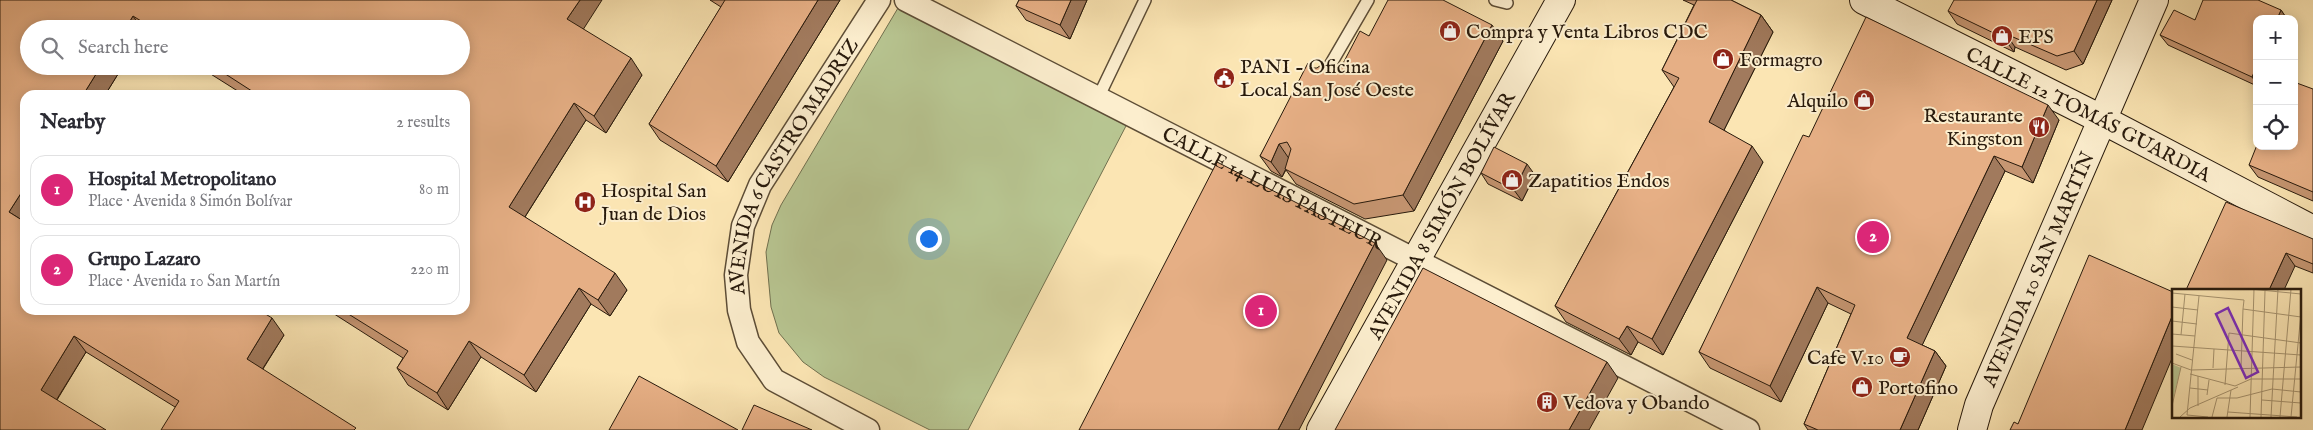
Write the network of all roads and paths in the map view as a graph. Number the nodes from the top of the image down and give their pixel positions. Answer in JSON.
{"nodes":[{"id":1,"x":879,"y":0,"type":"edge"},
{"id":2,"x":906,"y":0,"type":"edge"},
{"id":3,"x":1145,"y":0,"type":"edge"},
{"id":4,"x":1368,"y":0,"type":"edge"},
{"id":5,"x":1495,"y":0,"type":"edge"},
{"id":6,"x":1561,"y":0,"type":"edge"},
{"id":7,"x":1864,"y":0,"type":"edge"},
{"id":8,"x":2154,"y":0,"type":"edge"},
{"id":9,"x":1507,"y":3,"type":"dead end"},
{"id":10,"x":1326,"y":77,"type":"edge"},
{"id":11,"x":1098,"y":98,"type":"junction"},
{"id":12,"x":2101,"y":120,"type":"junction"},
{"id":13,"x":2313,"y":230,"type":"edge"},
{"id":14,"x":1416,"y":259,"type":"junction"},
{"id":15,"x":868,"y":430,"type":"edge"},
{"id":16,"x":1322,"y":430,"type":"edge"},
{"id":17,"x":1748,"y":430,"type":"edge"},
{"id":18,"x":1972,"y":430,"type":"edge"}],
"edges":[{"from":1,"to":15,"type":"street","name":"AVENIDA 6 CASTRO MADRIZ"},
{"from":2,"to":11,"type":"street","name":"CALLE 14 LUIS PASTEUR"},
{"from":3,"to":11,"type":"lane"},
{"from":4,"to":10,"type":"lane"},
{"from":5,"to":9,"type":"lane"},
{"from":6,"to":14,"type":"street","name":"AVENIDA 8 SIMÓN BOLÍVAR"},
{"from":7,"to":12,"type":"street","name":"CALLE 12 TOMÁS GUARDIA"},
{"from":8,"to":12,"type":"street","name":"AVENIDA 10 SAN MARTÍN"},
{"from":11,"to":14,"type":"street","name":"CALLE 14 LUIS PASTEUR"},
{"from":12,"to":13,"type":"street","name":"CALLE 12 TOMÁS GUARDIA"},
{"from":12,"to":18,"type":"street","name":"AVENIDA 10 SAN MARTÍN"},
{"from":14,"to":16,"type":"street","name":"AVENIDA 8 SIMÓN BOLÍVAR"},
{"from":14,"to":17,"type":"street","name":"CALLE 14 LUIS PASTEUR"}]}
